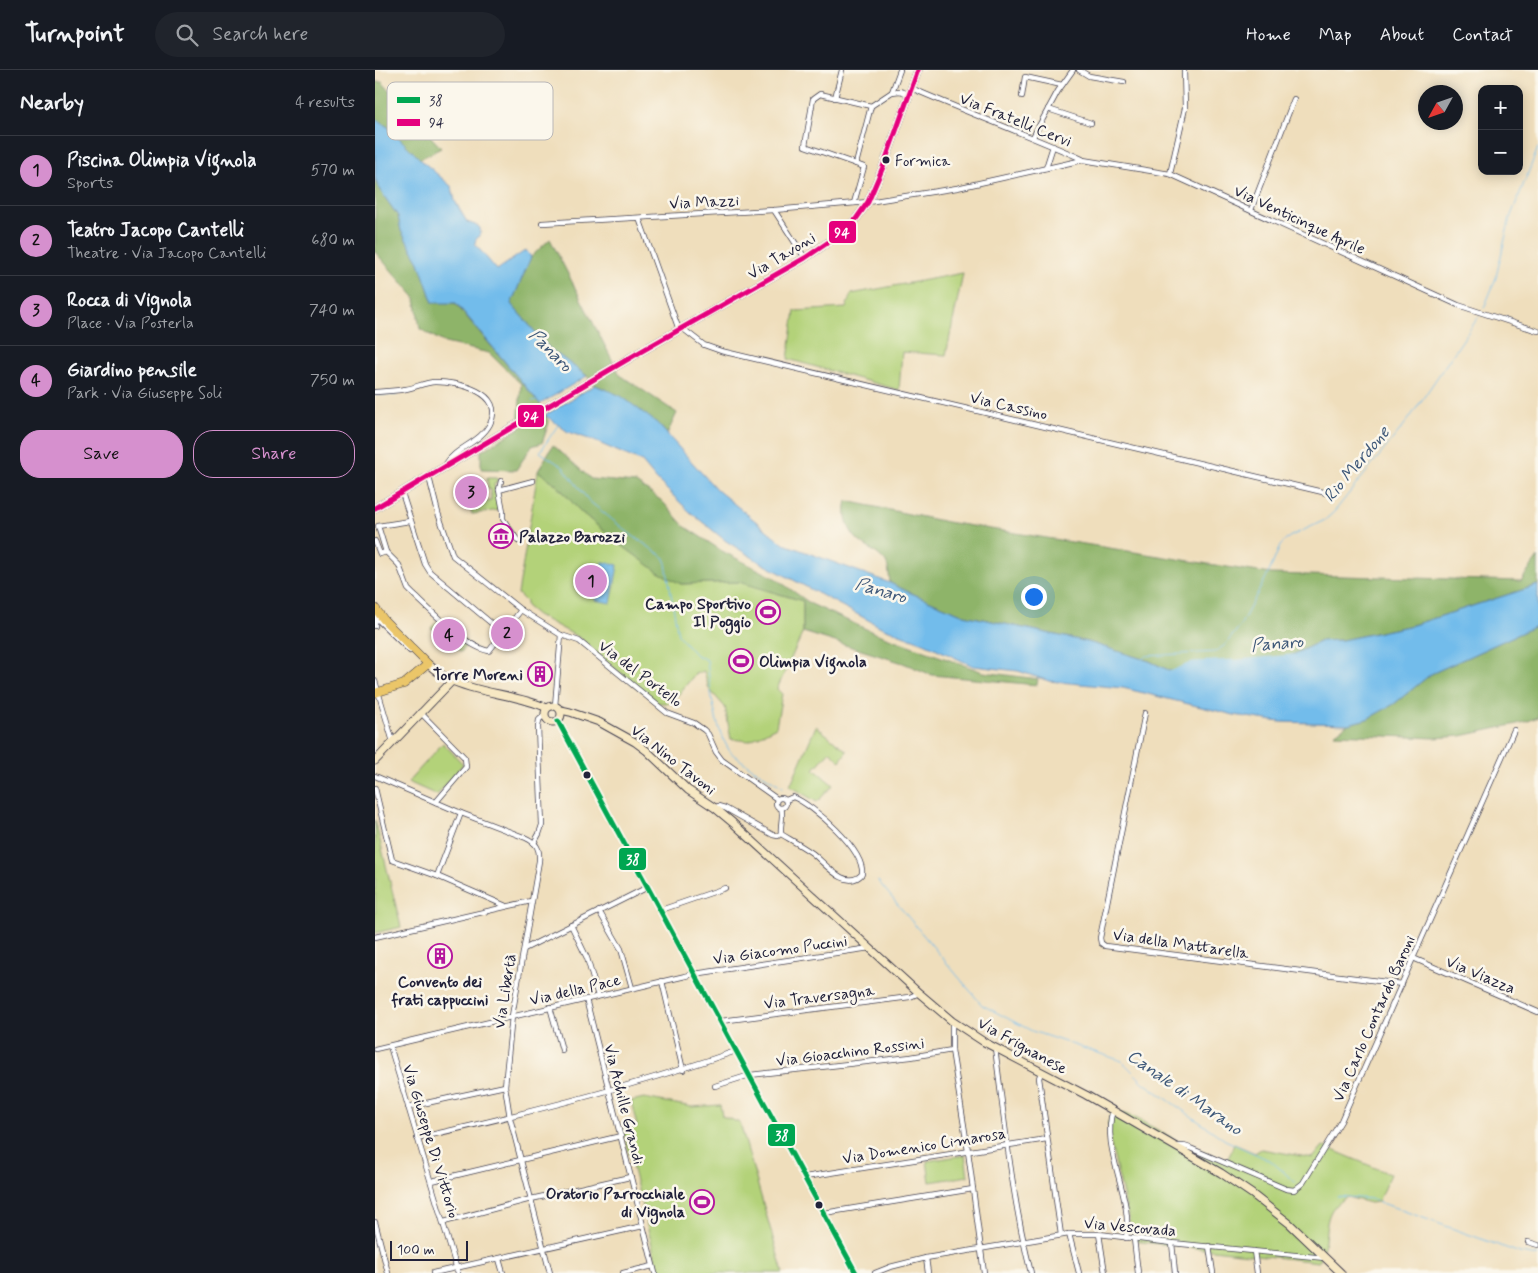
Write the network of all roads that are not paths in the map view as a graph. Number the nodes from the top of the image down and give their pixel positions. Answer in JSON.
{"nodes":[{"id":1,"x":842,"y":70,"type":"edge"},
{"id":2,"x":900,"y":70,"type":"edge"},
{"id":3,"x":918,"y":70,"type":"edge"},
{"id":4,"x":1073,"y":70,"type":"edge"},
{"id":5,"x":1079,"y":70,"type":"edge"},
{"id":6,"x":1184,"y":70,"type":"edge"},
{"id":7,"x":1124,"y":82,"type":"dead end"},
{"id":8,"x":1063,"y":85,"type":"junction"},
{"id":9,"x":910,"y":91,"type":"junction"},
{"id":10,"x":892,"y":92,"type":"junction"},
{"id":11,"x":1022,"y":96,"type":"dead end"},
{"id":12,"x":835,"y":98,"type":"junction"},
{"id":13,"x":1294,"y":99,"type":"dead end"},
{"id":14,"x":871,"y":106,"type":"junction"},
{"id":15,"x":1048,"y":109,"type":"junction"},
{"id":16,"x":1091,"y":123,"type":"dead end"},
{"id":17,"x":1033,"y":137,"type":"junction"},
{"id":18,"x":1053,"y":146,"type":"junction"},
{"id":19,"x":1083,"y":160,"type":"junction"},
{"id":20,"x":856,"y":164,"type":"junction"},
{"id":21,"x":1046,"y":168,"type":"junction"},
{"id":22,"x":1170,"y":174,"type":"junction"},
{"id":23,"x":868,"y":202,"type":"junction"},
{"id":24,"x":854,"y":203,"type":"junction"},
{"id":25,"x":774,"y":210,"type":"junction"},
{"id":26,"x":1251,"y":210,"type":"junction"},
{"id":27,"x":639,"y":218,"type":"junction"},
{"id":28,"x":541,"y":223,"type":"dead end"},
{"id":29,"x":805,"y":258,"type":"junction"},
{"id":30,"x":681,"y":329,"type":"junction"},
{"id":31,"x":1538,"y":331,"type":"edge"},
{"id":32,"x":375,"y":392,"type":"edge"},
{"id":33,"x":443,"y":468,"type":"junction"},
{"id":34,"x":429,"y":477,"type":"junction"},
{"id":35,"x":501,"y":481,"type":"dead end"},
{"id":36,"x":533,"y":481,"type":"dead end"},
{"id":37,"x":499,"y":490,"type":"junction"},
{"id":38,"x":1336,"y":492,"type":"dead end"},
{"id":39,"x":402,"y":493,"type":"junction"},
{"id":40,"x":375,"y":508,"type":"edge"},
{"id":41,"x":411,"y":521,"type":"junction"},
{"id":42,"x":375,"y":541,"type":"edge"},
{"id":43,"x":519,"y":541,"type":"dead end"},
{"id":44,"x":386,"y":552,"type":"junction"},
{"id":45,"x":375,"y":608,"type":"edge"},
{"id":46,"x":521,"y":610,"type":"junction"},
{"id":47,"x":375,"y":619,"type":"edge"},
{"id":48,"x":375,"y":626,"type":"edge"},
{"id":49,"x":503,"y":633,"type":"junction"},
{"id":50,"x":561,"y":635,"type":"junction"},
{"id":51,"x":428,"y":664,"type":"junction"},
{"id":52,"x":375,"y":681,"type":"edge"},
{"id":53,"x":452,"y":681,"type":"junction"},
{"id":54,"x":377,"y":692,"type":"edge"},
{"id":55,"x":552,"y":710,"type":"junction"},
{"id":56,"x":421,"y":712,"type":"junction"},
{"id":57,"x":1145,"y":713,"type":"dead end"},
{"id":58,"x":558,"y":720,"type":"junction"},
{"id":59,"x":1514,"y":730,"type":"dead end"},
{"id":60,"x":393,"y":742,"type":"junction"},
{"id":61,"x":375,"y":761,"type":"edge"},
{"id":62,"x":375,"y":776,"type":"edge"},
{"id":63,"x":375,"y":788,"type":"edge"},
{"id":64,"x":777,"y":799,"type":"junction"},
{"id":65,"x":786,"y":800,"type":"junction"},
{"id":66,"x":436,"y":802,"type":"junction"},
{"id":67,"x":715,"y":808,"type":"junction"},
{"id":68,"x":781,"y":808,"type":"junction"},
{"id":69,"x":461,"y":813,"type":"junction"},
{"id":70,"x":781,"y":834,"type":"junction"},
{"id":71,"x":534,"y":843,"type":"junction"},
{"id":72,"x":437,"y":876,"type":"junction"},
{"id":73,"x":648,"y":886,"type":"junction"},
{"id":74,"x":725,"y":888,"type":"dead end"},
{"id":75,"x":531,"y":900,"type":"junction"},
{"id":76,"x":506,"y":906,"type":"junction"},
{"id":77,"x":661,"y":910,"type":"junction"},
{"id":78,"x":599,"y":911,"type":"junction"},
{"id":79,"x":571,"y":925,"type":"junction"},
{"id":80,"x":375,"y":937,"type":"edge"},
{"id":81,"x":870,"y":948,"type":"junction"},
{"id":82,"x":524,"y":949,"type":"junction"},
{"id":83,"x":1413,"y":958,"type":"junction"},
{"id":84,"x":694,"y":974,"type":"junction"},
{"id":85,"x":662,"y":981,"type":"junction"},
{"id":86,"x":1402,"y":984,"type":"junction"},
{"id":87,"x":632,"y":988,"type":"junction"},
{"id":88,"x":919,"y":993,"type":"junction"},
{"id":89,"x":598,"y":996,"type":"junction"},
{"id":90,"x":586,"y":999,"type":"junction"},
{"id":91,"x":550,"y":1008,"type":"junction"},
{"id":92,"x":1538,"y":1012,"type":"edge"},
{"id":93,"x":512,"y":1016,"type":"junction"},
{"id":94,"x":721,"y":1021,"type":"junction"},
{"id":95,"x":952,"y":1021,"type":"junction"},
{"id":96,"x":390,"y":1046,"type":"junction"},
{"id":97,"x":995,"y":1048,"type":"junction"},
{"id":98,"x":375,"y":1049,"type":"edge"},
{"id":99,"x":562,"y":1050,"type":"dead end"},
{"id":100,"x":952,"y":1050,"type":"junction"},
{"id":101,"x":736,"y":1051,"type":"junction"},
{"id":102,"x":683,"y":1070,"type":"junction"},
{"id":103,"x":1041,"y":1072,"type":"junction"},
{"id":104,"x":750,"y":1075,"type":"junction"},
{"id":105,"x":505,"y":1086,"type":"junction"},
{"id":106,"x":715,"y":1086,"type":"dead end"},
{"id":107,"x":610,"y":1090,"type":"junction"},
{"id":108,"x":408,"y":1107,"type":"junction"},
{"id":109,"x":1113,"y":1110,"type":"junction"},
{"id":110,"x":510,"y":1118,"type":"junction"},
{"id":111,"x":621,"y":1136,"type":"junction"},
{"id":112,"x":417,"y":1138,"type":"junction"},
{"id":113,"x":1047,"y":1139,"type":"junction"},
{"id":114,"x":1007,"y":1145,"type":"junction"},
{"id":115,"x":1175,"y":1147,"type":"junction"},
{"id":116,"x":968,"y":1151,"type":"junction"},
{"id":117,"x":521,"y":1160,"type":"junction"},
{"id":118,"x":630,"y":1177,"type":"junction"},
{"id":119,"x":805,"y":1177,"type":"junction"},
{"id":120,"x":431,"y":1181,"type":"junction"},
{"id":121,"x":973,"y":1189,"type":"junction"},
{"id":122,"x":531,"y":1199,"type":"junction"},
{"id":123,"x":824,"y":1213,"type":"junction"},
{"id":124,"x":375,"y":1222,"type":"edge"},
{"id":125,"x":444,"y":1222,"type":"junction"},
{"id":126,"x":643,"y":1226,"type":"junction"},
{"id":127,"x":1069,"y":1234,"type":"junction"},
{"id":128,"x":1099,"y":1234,"type":"junction"},
{"id":129,"x":1061,"y":1235,"type":"junction"},
{"id":130,"x":1126,"y":1238,"type":"junction"},
{"id":131,"x":1134,"y":1239,"type":"junction"},
{"id":132,"x":1023,"y":1242,"type":"junction"},
{"id":133,"x":1528,"y":1242,"type":"dead end"},
{"id":134,"x":1172,"y":1243,"type":"junction"},
{"id":135,"x":1538,"y":1245,"type":"edge"},
{"id":136,"x":1209,"y":1246,"type":"junction"},
{"id":137,"x":544,"y":1248,"type":"junction"},
{"id":138,"x":981,"y":1249,"type":"junction"},
{"id":139,"x":1254,"y":1251,"type":"junction"},
{"id":140,"x":499,"y":1258,"type":"junction"},
{"id":141,"x":926,"y":1258,"type":"junction"},
{"id":142,"x":1326,"y":1258,"type":"junction"},
{"id":143,"x":653,"y":1266,"type":"junction"},
{"id":144,"x":457,"y":1270,"type":"edge"},
{"id":145,"x":388,"y":1273,"type":"edge"},
{"id":146,"x":433,"y":1273,"type":"edge"},
{"id":147,"x":503,"y":1273,"type":"edge"},
{"id":148,"x":550,"y":1273,"type":"edge"},
{"id":149,"x":623,"y":1273,"type":"edge"},
{"id":150,"x":655,"y":1273,"type":"edge"},
{"id":151,"x":856,"y":1273,"type":"edge"},
{"id":152,"x":875,"y":1273,"type":"edge"},
{"id":153,"x":928,"y":1273,"type":"edge"},
{"id":154,"x":984,"y":1273,"type":"edge"},
{"id":155,"x":1031,"y":1273,"type":"edge"},
{"id":156,"x":1079,"y":1273,"type":"edge"},
{"id":157,"x":1105,"y":1273,"type":"edge"},
{"id":158,"x":1138,"y":1273,"type":"edge"},
{"id":159,"x":1175,"y":1273,"type":"edge"},
{"id":160,"x":1213,"y":1273,"type":"edge"},
{"id":161,"x":1257,"y":1273,"type":"edge"},
{"id":162,"x":1341,"y":1273,"type":"edge"}],
"edges":[{"from":1,"to":12,"type":"street"},
{"from":2,"to":10,"type":"street"},
{"from":3,"to":9,"type":"main road","name":"Via Tavoni"},
{"from":4,"to":8,"type":"street"},
{"from":5,"to":7,"type":"street"},
{"from":6,"to":22,"type":"street"},
{"from":8,"to":11,"type":"street"},
{"from":8,"to":15,"type":"street"},
{"from":9,"to":10,"type":"street","name":"Via Fratelli Cervi"},
{"from":9,"to":17,"type":"street","name":"Via Fratelli Cervi"},
{"from":9,"to":23,"type":"main road","name":"Via Tavoni"},
{"from":10,"to":14,"type":"street"},
{"from":12,"to":14,"type":"street"},
{"from":12,"to":20,"type":"street"},
{"from":13,"to":26,"type":"street"},
{"from":14,"to":20,"type":"street"},
{"from":15,"to":16,"type":"street"},
{"from":15,"to":17,"type":"street"},
{"from":17,"to":18,"type":"street","name":"Via Fratelli Cervi"},
{"from":18,"to":19,"type":"street","name":"Via Fratelli Cervi"},
{"from":18,"to":21,"type":"street"},
{"from":19,"to":21,"type":"street","name":"Via Venticinque Aprile"},
{"from":19,"to":22,"type":"street","name":"Via Venticinque Aprile"},
{"from":20,"to":24,"type":"street"},
{"from":21,"to":23,"type":"street","name":"Via Venticinque Aprile"},
{"from":22,"to":26,"type":"street","name":"Via Venticinque Aprile"},
{"from":23,"to":24,"type":"street","name":"Via Mazzi"},
{"from":23,"to":29,"type":"main road","name":"Via Tavoni"},
{"from":24,"to":25,"type":"street","name":"Via Mazzi"},
{"from":25,"to":27,"type":"street","name":"Via Mazzi"},
{"from":25,"to":29,"type":"street"},
{"from":26,"to":31,"type":"street","name":"Via Venticinque Aprile"},
{"from":27,"to":28,"type":"street","name":"Via Mazzi"},
{"from":27,"to":30,"type":"street"},
{"from":29,"to":30,"type":"main road","name":"Via Tavoni"},
{"from":30,"to":33,"type":"main road","name":"Via Tavoni"},
{"from":30,"to":38,"type":"street","name":"Via Cassino"},
{"from":32,"to":33,"type":"street"},
{"from":33,"to":34,"type":"main road","name":"Via Tavoni"},
{"from":34,"to":39,"type":"main road","name":"Via Tavoni"},
{"from":34,"to":46,"type":"street","name":"Via del Portello"},
{"from":35,"to":37,"type":"street"},
{"from":36,"to":37,"type":"street"},
{"from":37,"to":43,"type":"street"},
{"from":39,"to":40,"type":"main road","name":"Via Tavoni"},
{"from":39,"to":41,"type":"street"},
{"from":41,"to":44,"type":"street"},
{"from":41,"to":49,"type":"street"},
{"from":42,"to":44,"type":"street"},
{"from":44,"to":49,"type":"street"},
{"from":45,"to":51,"type":"main road"},
{"from":46,"to":49,"type":"street"},
{"from":46,"to":50,"type":"street","name":"Via del Portello"},
{"from":47,"to":48,"type":"street"},
{"from":47,"to":51,"type":"street"},
{"from":50,"to":55,"type":"street"},
{"from":50,"to":64,"type":"street","name":"Via del Portello"},
{"from":51,"to":53,"type":"main road"},
{"from":51,"to":54,"type":"main road"},
{"from":52,"to":54,"type":"street"},
{"from":53,"to":55,"type":"main road","name":"Via Nino Tavoni"},
{"from":53,"to":56,"type":"main road"},
{"from":54,"to":60,"type":"street"},
{"from":55,"to":58,"type":"main road"},
{"from":55,"to":58,"type":"main road"},
{"from":55,"to":67,"type":"main road","name":"Via Nino Tavoni"},
{"from":55,"to":71,"type":"street","name":"Via Libertà"},
{"from":56,"to":60,"type":"main road"},
{"from":56,"to":66,"type":"street"},
{"from":57,"to":86,"type":"street","name":"Via della Mattarella"},
{"from":58,"to":73,"type":"street"},
{"from":59,"to":83,"type":"street","name":"Via Carlo Contardo Baroni"},
{"from":60,"to":61,"type":"main road"},
{"from":62,"to":66,"type":"street"},
{"from":63,"to":72,"type":"street"},
{"from":64,"to":65,"type":"street"},
{"from":64,"to":68,"type":"street"},
{"from":65,"to":68,"type":"street"},
{"from":65,"to":70,"type":"street"},
{"from":66,"to":69,"type":"street"},
{"from":67,"to":70,"type":"street"},
{"from":67,"to":81,"type":"main road","name":"Via Frignanese"},
{"from":68,"to":70,"type":"street"},
{"from":69,"to":71,"type":"street"},
{"from":69,"to":72,"type":"street"},
{"from":71,"to":75,"type":"street","name":"Via Libertà"},
{"from":72,"to":76,"type":"street"},
{"from":73,"to":77,"type":"street"},
{"from":73,"to":78,"type":"street"},
{"from":74,"to":77,"type":"street"},
{"from":75,"to":76,"type":"street"},
{"from":75,"to":82,"type":"street","name":"Via Libertà"},
{"from":76,"to":80,"type":"street"},
{"from":77,"to":84,"type":"street"},
{"from":78,"to":79,"type":"street"},
{"from":78,"to":87,"type":"street"},
{"from":79,"to":82,"type":"street"},
{"from":79,"to":89,"type":"street"},
{"from":81,"to":84,"type":"street","name":"Via Giacomo Puccini"},
{"from":81,"to":88,"type":"main road","name":"Via Frignanese"},
{"from":82,"to":93,"type":"street","name":"Via Libertà"},
{"from":83,"to":86,"type":"street","name":"Via Carlo Contardo Baroni"},
{"from":83,"to":92,"type":"street","name":"Via Viazza"},
{"from":84,"to":85,"type":"street","name":"Via della Pace"},
{"from":84,"to":94,"type":"street"},
{"from":85,"to":87,"type":"street","name":"Via della Pace"},
{"from":85,"to":102,"type":"street"},
{"from":86,"to":115,"type":"street","name":"Via Carlo Contardo Baroni"},
{"from":87,"to":89,"type":"street","name":"Via della Pace"},
{"from":88,"to":94,"type":"street","name":"Via Traversagna"},
{"from":88,"to":95,"type":"main road","name":"Via Frignanese"},
{"from":89,"to":90,"type":"street","name":"Via della Pace"},
{"from":90,"to":91,"type":"street","name":"Via della Pace"},
{"from":90,"to":107,"type":"street","name":"Via Achille Grandi"},
{"from":91,"to":93,"type":"street","name":"Via della Pace"},
{"from":91,"to":99,"type":"street"},
{"from":93,"to":96,"type":"street","name":"Via della Pace"},
{"from":93,"to":105,"type":"street","name":"Via Libertà"},
{"from":94,"to":101,"type":"street"},
{"from":95,"to":97,"type":"main road","name":"Via Frignanese"},
{"from":95,"to":100,"type":"street"},
{"from":96,"to":98,"type":"street","name":"Via della Pace"},
{"from":96,"to":108,"type":"street","name":"Via Giuseppe Di Vittorio"},
{"from":97,"to":103,"type":"main road","name":"Via Frignanese"},
{"from":97,"to":114,"type":"street"},
{"from":100,"to":104,"type":"street","name":"Via Gioacchino Rossini"},
{"from":100,"to":116,"type":"street"},
{"from":101,"to":102,"type":"street"},
{"from":101,"to":104,"type":"street"},
{"from":102,"to":107,"type":"street"},
{"from":103,"to":109,"type":"main road","name":"Via Frignanese"},
{"from":103,"to":113,"type":"street"},
{"from":104,"to":106,"type":"street","name":"Via Gioacchino Rossini"},
{"from":104,"to":119,"type":"street"},
{"from":105,"to":108,"type":"street"},
{"from":105,"to":110,"type":"street","name":"Via Libertà"},
{"from":107,"to":110,"type":"street"},
{"from":107,"to":111,"type":"street","name":"Via Achille Grandi"},
{"from":108,"to":112,"type":"street","name":"Via Giuseppe Di Vittorio"},
{"from":109,"to":115,"type":"main road","name":"Via Frignanese"},
{"from":109,"to":130,"type":"street"},
{"from":110,"to":112,"type":"street"},
{"from":110,"to":117,"type":"street","name":"Via Libertà"},
{"from":111,"to":117,"type":"street"},
{"from":111,"to":118,"type":"street","name":"Via Achille Grandi"},
{"from":112,"to":120,"type":"street","name":"Via Giuseppe Di Vittorio"},
{"from":113,"to":114,"type":"street","name":"Via Domenico Cimarosa"},
{"from":113,"to":129,"type":"street"},
{"from":114,"to":116,"type":"street","name":"Via Domenico Cimarosa"},
{"from":114,"to":132,"type":"street"},
{"from":115,"to":142,"type":"main road","name":"Via Frignanese"},
{"from":116,"to":119,"type":"street","name":"Via Domenico Cimarosa"},
{"from":116,"to":121,"type":"street"},
{"from":117,"to":120,"type":"street"},
{"from":117,"to":122,"type":"street","name":"Via Libertà"},
{"from":118,"to":122,"type":"street"},
{"from":118,"to":126,"type":"street","name":"Via Achille Grandi"},
{"from":119,"to":123,"type":"street"},
{"from":120,"to":125,"type":"street","name":"Via Giuseppe Di Vittorio"},
{"from":121,"to":123,"type":"street"},
{"from":121,"to":138,"type":"street"},
{"from":122,"to":125,"type":"street"},
{"from":122,"to":137,"type":"street","name":"Via Libertà"},
{"from":123,"to":151,"type":"street"},
{"from":124,"to":145,"type":"street"},
{"from":125,"to":144,"type":"street","name":"Via Giuseppe Di Vittorio"},
{"from":126,"to":137,"type":"street"},
{"from":126,"to":143,"type":"street","name":"Via Achille Grandi"},
{"from":127,"to":128,"type":"street","name":"Via Vescovada"},
{"from":127,"to":129,"type":"street","name":"Via Vescovada"},
{"from":127,"to":156,"type":"street"},
{"from":128,"to":130,"type":"street","name":"Via Vescovada"},
{"from":128,"to":157,"type":"street"},
{"from":129,"to":132,"type":"street","name":"Via Vescovada"},
{"from":130,"to":131,"type":"street","name":"Via Vescovada"},
{"from":131,"to":134,"type":"street","name":"Via Vescovada"},
{"from":131,"to":158,"type":"street"},
{"from":132,"to":138,"type":"street","name":"Via Vescovada"},
{"from":132,"to":155,"type":"street"},
{"from":133,"to":135,"type":"street"},
{"from":134,"to":136,"type":"street","name":"Via Vescovada"},
{"from":134,"to":159,"type":"street"},
{"from":136,"to":139,"type":"street","name":"Via Vescovada"},
{"from":136,"to":160,"type":"street"},
{"from":137,"to":140,"type":"street"},
{"from":137,"to":148,"type":"street","name":"Via Libertà"},
{"from":138,"to":141,"type":"street","name":"Via Vescovada"},
{"from":138,"to":154,"type":"street"},
{"from":139,"to":142,"type":"street","name":"Via Vescovada"},
{"from":139,"to":161,"type":"street"},
{"from":140,"to":144,"type":"street"},
{"from":140,"to":147,"type":"street"},
{"from":141,"to":152,"type":"street","name":"Via Vescovada"},
{"from":141,"to":153,"type":"street"},
{"from":142,"to":162,"type":"main road","name":"Via Frignanese"},
{"from":143,"to":149,"type":"street"},
{"from":143,"to":150,"type":"street","name":"Via Achille Grandi"},
{"from":144,"to":146,"type":"street"}]}
